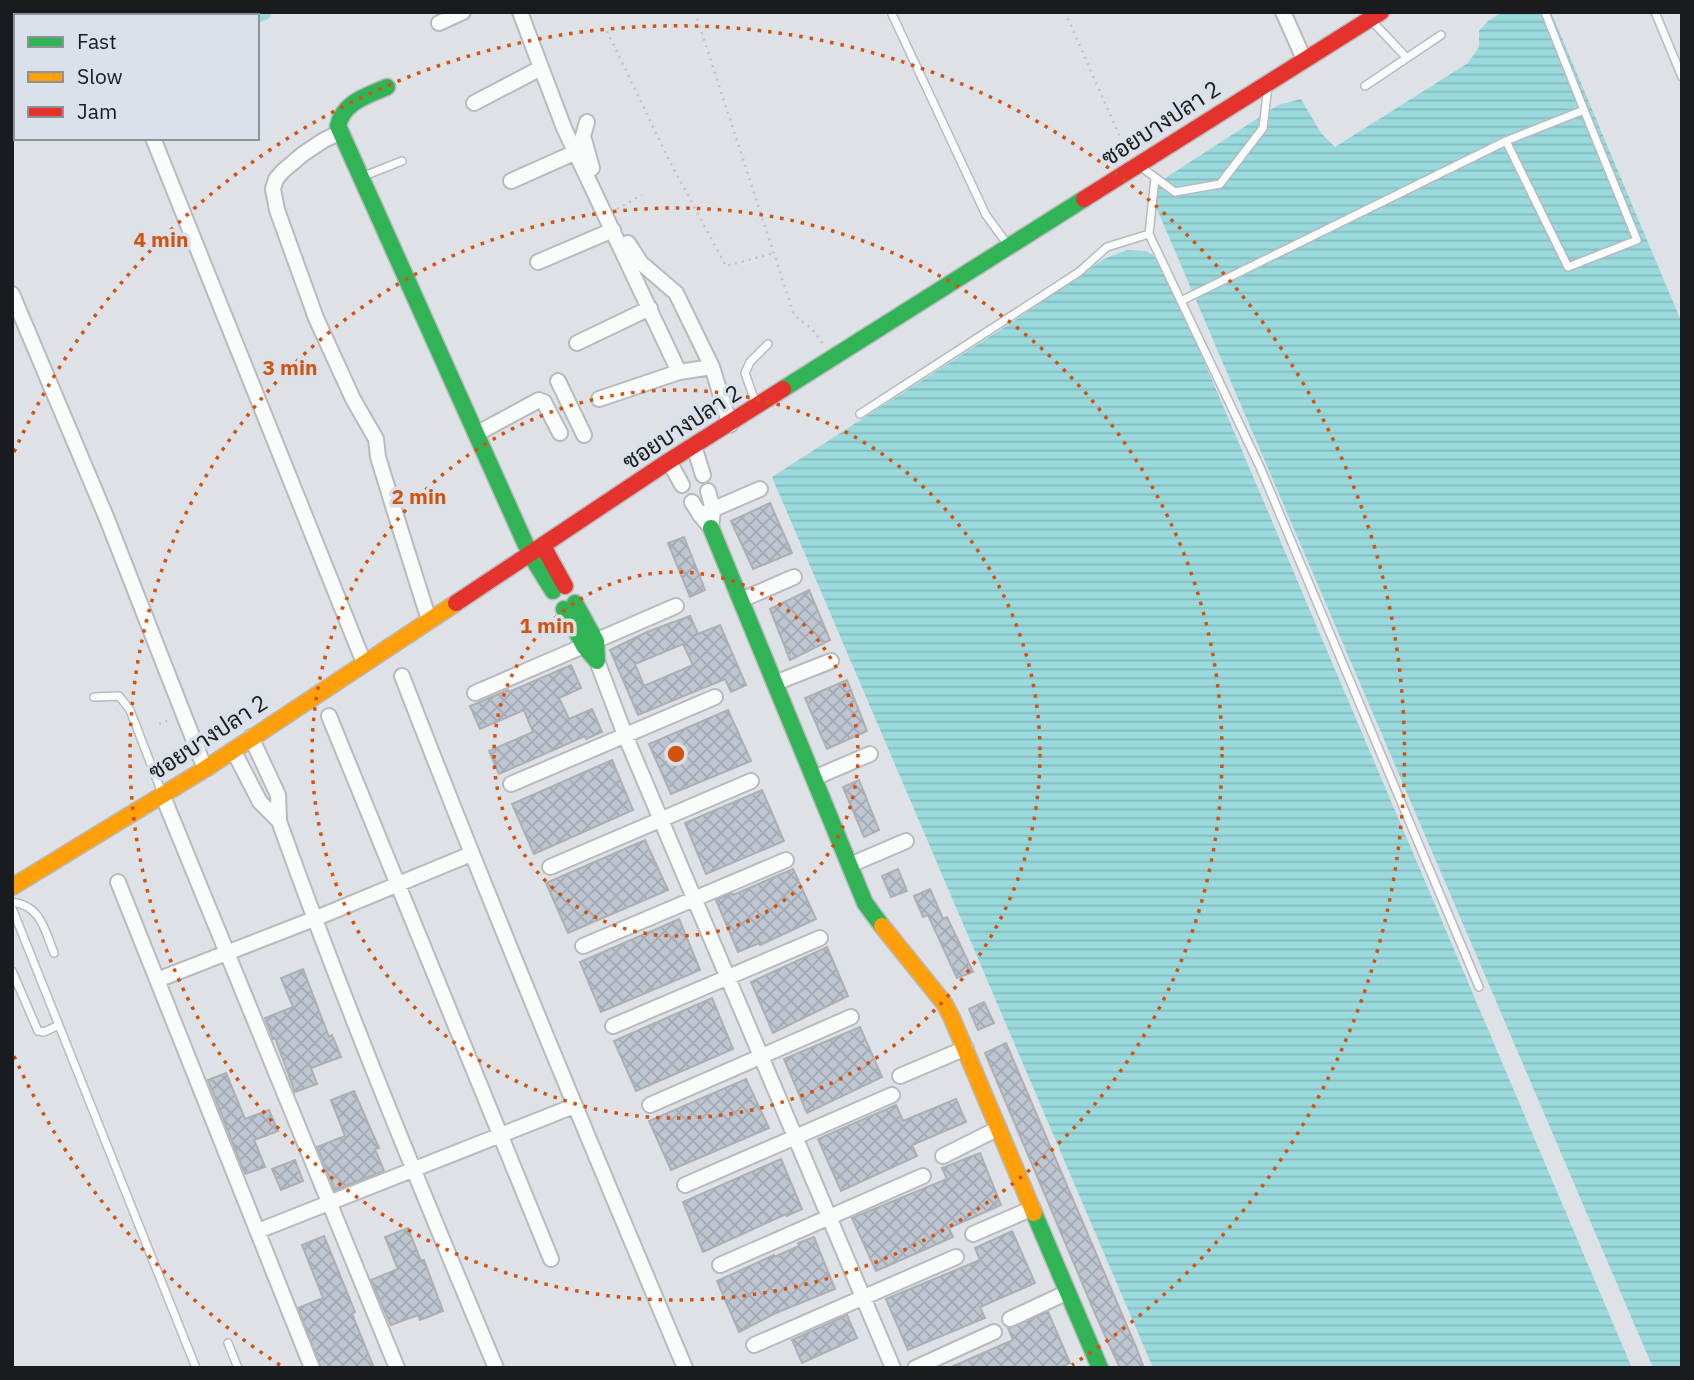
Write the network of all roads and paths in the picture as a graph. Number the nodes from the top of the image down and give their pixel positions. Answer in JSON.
{"nodes":[{"id":1,"x":463,"y":12,"type":"edge"},
{"id":2,"x":520,"y":12,"type":"edge"},
{"id":3,"x":695,"y":12,"type":"edge"},
{"id":4,"x":891,"y":12,"type":"edge"},
{"id":5,"x":1065,"y":12,"type":"edge"},
{"id":6,"x":1283,"y":12,"type":"edge"},
{"id":7,"x":1545,"y":12,"type":"edge"},
{"id":8,"x":1655,"y":12,"type":"edge"},
{"id":9,"x":1376,"y":16,"type":"edge"},
{"id":10,"x":439,"y":23,"type":"dead end"},
{"id":11,"x":607,"y":31,"type":"dead end"},
{"id":12,"x":1441,"y":34,"type":"dead end"},
{"id":13,"x":1407,"y":58,"type":"junction"},
{"id":14,"x":1304,"y":59,"type":"junction"},
{"id":15,"x":541,"y":68,"type":"junction"},
{"id":16,"x":1682,"y":77,"type":"edge"},
{"id":17,"x":1268,"y":82,"type":"junction"},
{"id":18,"x":1365,"y":86,"type":"dead end"},
{"id":19,"x":387,"y":87,"type":"dead end"},
{"id":20,"x":474,"y":103,"type":"dead end"},
{"id":21,"x":1584,"y":110,"type":"junction"},
{"id":22,"x":587,"y":122,"type":"dead end"},
{"id":23,"x":341,"y":132,"type":"junction"},
{"id":24,"x":154,"y":140,"type":"edge"},
{"id":25,"x":1506,"y":141,"type":"junction"},
{"id":26,"x":576,"y":152,"type":"junction"},
{"id":27,"x":402,"y":161,"type":"dead end"},
{"id":28,"x":1136,"y":167,"type":"junction"},
{"id":29,"x":361,"y":177,"type":"junction"},
{"id":30,"x":1155,"y":178,"type":"junction"},
{"id":31,"x":511,"y":181,"type":"dead end"},
{"id":32,"x":642,"y":195,"type":"dead end"},
{"id":33,"x":613,"y":211,"type":"junction"},
{"id":34,"x":613,"y":230,"type":"junction"},
{"id":35,"x":1149,"y":234,"type":"junction"},
{"id":36,"x":1008,"y":246,"type":"junction"},
{"id":37,"x":774,"y":253,"type":"junction"},
{"id":38,"x":538,"y":262,"type":"dead end"},
{"id":39,"x":12,"y":294,"type":"edge"},
{"id":40,"x":1181,"y":301,"type":"junction"},
{"id":41,"x":650,"y":308,"type":"junction"},
{"id":42,"x":15,"y":311,"type":"edge"},
{"id":43,"x":813,"y":330,"type":"dead end"},
{"id":44,"x":577,"y":343,"type":"dead end"},
{"id":45,"x":768,"y":344,"type":"dead end"},
{"id":46,"x":712,"y":367,"type":"junction"},
{"id":47,"x":679,"y":372,"type":"junction"},
{"id":48,"x":558,"y":381,"type":"dead end"},
{"id":49,"x":599,"y":399,"type":"dead end"},
{"id":50,"x":757,"y":406,"type":"junction"},
{"id":51,"x":571,"y":408,"type":"junction"},
{"id":52,"x":860,"y":414,"type":"dead end"},
{"id":53,"x":552,"y":418,"type":"junction"},
{"id":54,"x":730,"y":425,"type":"junction"},
{"id":55,"x":559,"y":433,"type":"dead end"},
{"id":56,"x":476,"y":434,"type":"junction"},
{"id":57,"x":584,"y":435,"type":"dead end"},
{"id":58,"x":694,"y":446,"type":"junction"},
{"id":59,"x":669,"y":461,"type":"junction"},
{"id":60,"x":703,"y":475,"type":"dead end"},
{"id":61,"x":682,"y":485,"type":"dead end"},
{"id":62,"x":760,"y":489,"type":"dead end"},
{"id":63,"x":708,"y":491,"type":"dead end"},
{"id":64,"x":692,"y":502,"type":"dead end"},
{"id":65,"x":706,"y":512,"type":"junction"},
{"id":66,"x":712,"y":528,"type":"joint"},
{"id":67,"x":537,"y":550,"type":"junction"},
{"id":68,"x":794,"y":577,"type":"dead end"},
{"id":69,"x":559,"y":589,"type":"dead end"},
{"id":70,"x":741,"y":600,"type":"junction"},
{"id":71,"x":569,"y":606,"type":"dead end"},
{"id":72,"x":676,"y":606,"type":"dead end"},
{"id":73,"x":429,"y":620,"type":"junction"},
{"id":74,"x":590,"y":643,"type":"junction"},
{"id":75,"x":597,"y":661,"type":"joint"},
{"id":76,"x":831,"y":661,"type":"dead end"},
{"id":77,"x":364,"y":663,"type":"junction"},
{"id":78,"x":402,"y":676,"type":"dead end"},
{"id":79,"x":775,"y":683,"type":"junction"},
{"id":80,"x":475,"y":693,"type":"dead end"},
{"id":81,"x":94,"y":697,"type":"dead end"},
{"id":82,"x":715,"y":697,"type":"dead end"},
{"id":83,"x":329,"y":716,"type":"dead end"},
{"id":84,"x":625,"y":735,"type":"junction"},
{"id":85,"x":251,"y":737,"type":"junction"},
{"id":86,"x":233,"y":750,"type":"junction"},
{"id":87,"x":870,"y":754,"type":"dead end"},
{"id":88,"x":205,"y":769,"type":"junction"},
{"id":89,"x":814,"y":778,"type":"junction"},
{"id":90,"x":751,"y":781,"type":"dead end"},
{"id":91,"x":511,"y":784,"type":"dead end"},
{"id":92,"x":162,"y":794,"type":"junction"},
{"id":93,"x":661,"y":820,"type":"junction"},
{"id":94,"x":279,"y":821,"type":"junction"},
{"id":95,"x":906,"y":841,"type":"dead end"},
{"id":96,"x":471,"y":854,"type":"junction"},
{"id":97,"x":786,"y":860,"type":"dead end"},
{"id":98,"x":850,"y":865,"type":"junction"},
{"id":99,"x":550,"y":867,"type":"dead end"},
{"id":100,"x":118,"y":883,"type":"dead end"},
{"id":101,"x":398,"y":883,"type":"junction"},
{"id":102,"x":12,"y":887,"type":"edge"},
{"id":103,"x":694,"y":899,"type":"junction"},
{"id":104,"x":12,"y":902,"type":"edge"},
{"id":105,"x":12,"y":908,"type":"edge"},
{"id":106,"x":314,"y":919,"type":"junction"},
{"id":107,"x":820,"y":938,"type":"dead end"},
{"id":108,"x":583,"y":946,"type":"dead end"},
{"id":109,"x":228,"y":951,"type":"junction"},
{"id":110,"x":54,"y":953,"type":"dead end"},
{"id":111,"x":12,"y":971,"type":"edge"},
{"id":112,"x":727,"y":977,"type":"junction"},
{"id":113,"x":157,"y":980,"type":"junction"},
{"id":114,"x":1479,"y":987,"type":"dead end"},
{"id":115,"x":851,"y":1017,"type":"dead end"},
{"id":116,"x":59,"y":1025,"type":"junction"},
{"id":117,"x":613,"y":1026,"type":"dead end"},
{"id":118,"x":965,"y":1048,"type":"junction"},
{"id":119,"x":761,"y":1057,"type":"junction"},
{"id":120,"x":900,"y":1076,"type":"dead end"},
{"id":121,"x":892,"y":1095,"type":"dead end"},
{"id":122,"x":650,"y":1105,"type":"dead end"},
{"id":123,"x":575,"y":1106,"type":"junction"},
{"id":124,"x":999,"y":1128,"type":"junction"},
{"id":125,"x":501,"y":1135,"type":"junction"},
{"id":126,"x":795,"y":1137,"type":"junction"},
{"id":127,"x":943,"y":1156,"type":"dead end"},
{"id":128,"x":413,"y":1171,"type":"junction"},
{"id":129,"x":923,"y":1176,"type":"dead end"},
{"id":130,"x":685,"y":1185,"type":"dead end"},
{"id":131,"x":331,"y":1203,"type":"junction"},
{"id":132,"x":1033,"y":1208,"type":"junction"},
{"id":133,"x":829,"y":1218,"type":"junction"},
{"id":134,"x":258,"y":1231,"type":"junction"},
{"id":135,"x":973,"y":1234,"type":"dead end"},
{"id":136,"x":956,"y":1257,"type":"dead end"},
{"id":137,"x":551,"y":1259,"type":"dead end"},
{"id":138,"x":720,"y":1265,"type":"dead end"},
{"id":139,"x":1068,"y":1292,"type":"junction"},
{"id":140,"x":863,"y":1297,"type":"junction"},
{"id":141,"x":1010,"y":1319,"type":"dead end"},
{"id":142,"x":994,"y":1332,"type":"dead end"},
{"id":143,"x":228,"y":1343,"type":"dead end"},
{"id":144,"x":754,"y":1345,"type":"dead end"},
{"id":145,"x":1098,"y":1367,"type":"edge"},
{"id":146,"x":196,"y":1368,"type":"edge"},
{"id":147,"x":237,"y":1368,"type":"edge"},
{"id":148,"x":312,"y":1368,"type":"edge"},
{"id":149,"x":397,"y":1368,"type":"edge"},
{"id":150,"x":496,"y":1368,"type":"edge"},
{"id":151,"x":685,"y":1368,"type":"edge"},
{"id":152,"x":892,"y":1368,"type":"edge"},
{"id":153,"x":915,"y":1368,"type":"edge"}],
"edges":[{"from":1,"to":10,"type":"street"},
{"from":2,"to":15,"type":"street"},
{"from":3,"to":37,"type":"path"},
{"from":4,"to":36,"type":"lane"},
{"from":5,"to":28,"type":"path"},
{"from":6,"to":14,"type":"street"},
{"from":7,"to":21,"type":"lane"},
{"from":8,"to":16,"type":"lane"},
{"from":9,"to":13,"type":"lane"},
{"from":9,"to":14,"type":"street","name":"ซอยบางปลา 2"},
{"from":11,"to":37,"type":"path"},
{"from":12,"to":13,"type":"lane"},
{"from":13,"to":18,"type":"lane"},
{"from":14,"to":17,"type":"street","name":"ซอยบางปลา 2"},
{"from":15,"to":20,"type":"street"},
{"from":15,"to":26,"type":"street"},
{"from":17,"to":28,"type":"street","name":"ซอยบางปลา 2"},
{"from":17,"to":30,"type":"lane"},
{"from":19,"to":23,"type":"street"},
{"from":21,"to":25,"type":"lane"},
{"from":21,"to":25,"type":"lane"},
{"from":22,"to":33,"type":"street"},
{"from":23,"to":29,"type":"street"},
{"from":23,"to":73,"type":"street"},
{"from":24,"to":77,"type":"street"},
{"from":25,"to":40,"type":"lane"},
{"from":26,"to":31,"type":"street"},
{"from":26,"to":34,"type":"street"},
{"from":27,"to":29,"type":"lane"},
{"from":28,"to":30,"type":"lane"},
{"from":28,"to":36,"type":"street","name":"ซอยบางปลา 2"},
{"from":29,"to":56,"type":"street"},
{"from":30,"to":35,"type":"lane"},
{"from":32,"to":33,"type":"path"},
{"from":33,"to":46,"type":"street"},
{"from":34,"to":38,"type":"street"},
{"from":34,"to":41,"type":"street"},
{"from":35,"to":40,"type":"lane"},
{"from":35,"to":52,"type":"lane"},
{"from":36,"to":50,"type":"street","name":"ซอยบางปลา 2"},
{"from":37,"to":43,"type":"path"},
{"from":39,"to":42,"type":"street"},
{"from":40,"to":114,"type":"lane"},
{"from":41,"to":44,"type":"street"},
{"from":41,"to":47,"type":"street"},
{"from":42,"to":88,"type":"street"},
{"from":45,"to":50,"type":"lane"},
{"from":46,"to":47,"type":"street"},
{"from":46,"to":54,"type":"street"},
{"from":47,"to":49,"type":"street"},
{"from":48,"to":51,"type":"street"},
{"from":50,"to":54,"type":"street","name":"ซอยบางปลา 2"},
{"from":51,"to":53,"type":"street"},
{"from":51,"to":57,"type":"street"},
{"from":53,"to":55,"type":"street"},
{"from":53,"to":56,"type":"street"},
{"from":54,"to":58,"type":"street","name":"ซอยบางปลา 2"},
{"from":56,"to":67,"type":"street"},
{"from":58,"to":59,"type":"street","name":"ซอยบางปลา 2"},
{"from":58,"to":60,"type":"street"},
{"from":59,"to":61,"type":"street"},
{"from":59,"to":67,"type":"street","name":"ซอยบางปลา 2"},
{"from":62,"to":65,"type":"street"},
{"from":63,"to":65,"type":"street"},
{"from":64,"to":65,"type":"street"},
{"from":65,"to":66,"type":"street"},
{"from":66,"to":70,"type":"street"},
{"from":67,"to":69,"type":"street"},
{"from":67,"to":73,"type":"street","name":"ซอยบางปลา 2"},
{"from":68,"to":70,"type":"street"},
{"from":70,"to":79,"type":"street"},
{"from":71,"to":74,"type":"street"},
{"from":72,"to":74,"type":"street"},
{"from":73,"to":77,"type":"street","name":"ซอยบางปลา 2"},
{"from":74,"to":75,"type":"street"},
{"from":74,"to":80,"type":"street"},
{"from":75,"to":84,"type":"street"},
{"from":76,"to":79,"type":"street"},
{"from":77,"to":85,"type":"street","name":"ซอยบางปลา 2"},
{"from":78,"to":96,"type":"street"},
{"from":79,"to":89,"type":"street"},
{"from":81,"to":92,"type":"lane"},
{"from":82,"to":84,"type":"street"},
{"from":83,"to":101,"type":"street"},
{"from":84,"to":91,"type":"street"},
{"from":84,"to":93,"type":"street"},
{"from":85,"to":86,"type":"street","name":"ซอยบางปลา 2"},
{"from":85,"to":94,"type":"street"},
{"from":86,"to":88,"type":"street","name":"ซอยบางปลา 2"},
{"from":86,"to":94,"type":"street"},
{"from":87,"to":89,"type":"street"},
{"from":88,"to":92,"type":"street","name":"ซอยบางปลา 2"},
{"from":89,"to":98,"type":"street"},
{"from":90,"to":93,"type":"street"},
{"from":92,"to":102,"type":"street","name":"ซอยบางปลา 2"},
{"from":92,"to":109,"type":"street"},
{"from":93,"to":99,"type":"street"},
{"from":93,"to":103,"type":"street"},
{"from":94,"to":106,"type":"street"},
{"from":95,"to":98,"type":"street"},
{"from":96,"to":101,"type":"street"},
{"from":96,"to":123,"type":"street"},
{"from":97,"to":103,"type":"street"},
{"from":98,"to":118,"type":"street"},
{"from":100,"to":113,"type":"street"},
{"from":101,"to":106,"type":"street"},
{"from":101,"to":125,"type":"street"},
{"from":103,"to":108,"type":"street"},
{"from":103,"to":112,"type":"street"},
{"from":104,"to":110,"type":"lane"},
{"from":105,"to":116,"type":"lane"},
{"from":106,"to":109,"type":"street"},
{"from":106,"to":128,"type":"street"},
{"from":107,"to":112,"type":"street"},
{"from":109,"to":113,"type":"street"},
{"from":109,"to":131,"type":"street"},
{"from":111,"to":116,"type":"lane"},
{"from":112,"to":117,"type":"street"},
{"from":112,"to":119,"type":"street"},
{"from":113,"to":134,"type":"street"},
{"from":115,"to":119,"type":"street"},
{"from":116,"to":146,"type":"lane"},
{"from":118,"to":120,"type":"street"},
{"from":118,"to":124,"type":"street"},
{"from":119,"to":122,"type":"street"},
{"from":119,"to":126,"type":"street"},
{"from":121,"to":126,"type":"street"},
{"from":123,"to":125,"type":"street"},
{"from":123,"to":151,"type":"street"},
{"from":124,"to":127,"type":"street"},
{"from":124,"to":132,"type":"street"},
{"from":125,"to":128,"type":"street"},
{"from":125,"to":137,"type":"street"},
{"from":126,"to":130,"type":"street"},
{"from":126,"to":133,"type":"street"},
{"from":128,"to":131,"type":"street"},
{"from":128,"to":150,"type":"street"},
{"from":129,"to":133,"type":"street"},
{"from":131,"to":134,"type":"street"},
{"from":131,"to":149,"type":"street"},
{"from":132,"to":135,"type":"street"},
{"from":132,"to":139,"type":"street"},
{"from":133,"to":138,"type":"street"},
{"from":133,"to":140,"type":"street"},
{"from":134,"to":148,"type":"street"},
{"from":136,"to":140,"type":"street"},
{"from":139,"to":141,"type":"street"},
{"from":139,"to":145,"type":"street"},
{"from":140,"to":144,"type":"street"},
{"from":140,"to":152,"type":"street"},
{"from":142,"to":153,"type":"street"},
{"from":143,"to":147,"type":"lane"}]}
